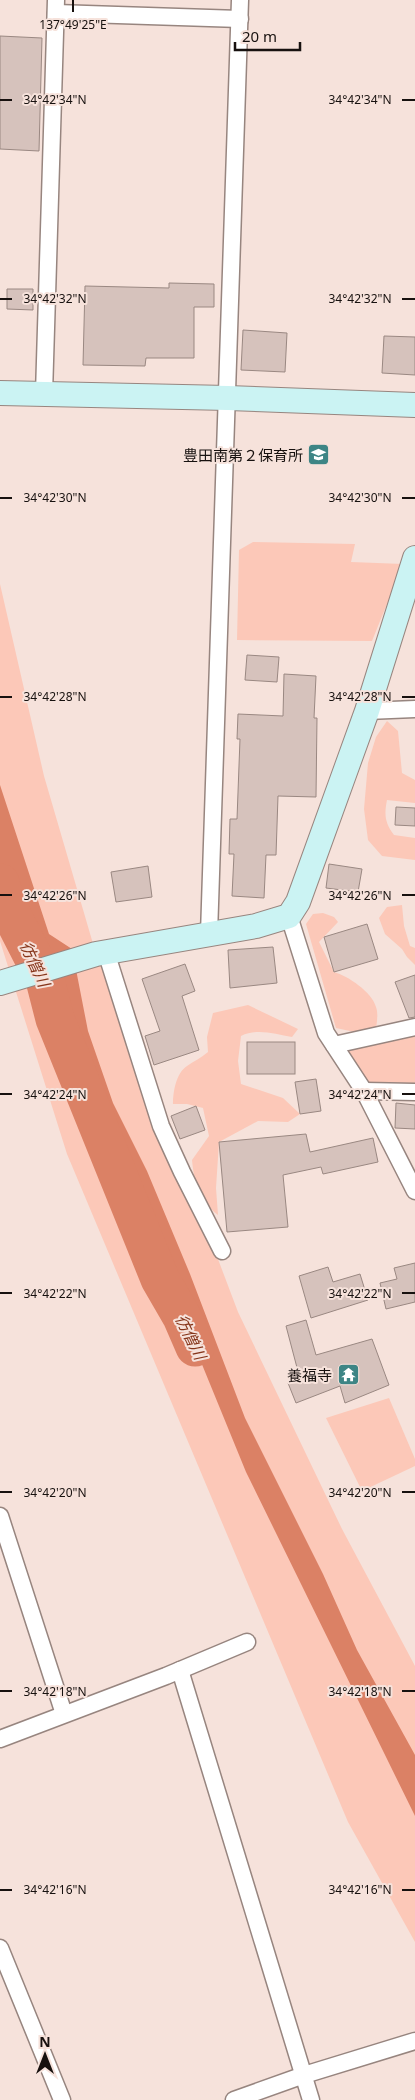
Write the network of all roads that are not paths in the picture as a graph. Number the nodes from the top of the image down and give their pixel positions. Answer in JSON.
{"nodes":[{"id":1,"x":240,"y":0,"type":"edge"},
{"id":2,"x":56,"y":6,"type":"edge"},
{"id":3,"x":240,"y":19,"type":"junction"},
{"id":4,"x":0,"y":393,"type":"edge"},
{"id":5,"x":44,"y":394,"type":"junction"},
{"id":6,"x":228,"y":398,"type":"junction"},
{"id":7,"x":415,"y":405,"type":"edge"},
{"id":8,"x":415,"y":558,"type":"edge"},
{"id":9,"x":415,"y":708,"type":"edge"},
{"id":10,"x":367,"y":712,"type":"junction"},
{"id":11,"x":289,"y":916,"type":"junction"},
{"id":12,"x":209,"y":934,"type":"junction"},
{"id":13,"x":101,"y":953,"type":"junction"},
{"id":14,"x":7,"y":981,"type":"edge"},
{"id":15,"x":415,"y":1027,"type":"edge"},
{"id":16,"x":334,"y":1045,"type":"junction"},
{"id":17,"x":364,"y":1091,"type":"junction"},
{"id":18,"x":415,"y":1092,"type":"edge"},
{"id":19,"x":415,"y":1192,"type":"edge"},
{"id":20,"x":222,"y":1251,"type":"dead end"},
{"id":21,"x":0,"y":1516,"type":"edge"},
{"id":22,"x":247,"y":1642,"type":"dead end"},
{"id":23,"x":180,"y":1670,"type":"junction"},
{"id":24,"x":64,"y":1714,"type":"junction"},
{"id":25,"x":0,"y":1739,"type":"edge"},
{"id":26,"x":0,"y":1948,"type":"edge"},
{"id":27,"x":415,"y":2041,"type":"edge"},
{"id":28,"x":304,"y":2075,"type":"junction"},
{"id":29,"x":62,"y":2100,"type":"edge"},
{"id":30,"x":234,"y":2100,"type":"edge"},
{"id":31,"x":311,"y":2100,"type":"edge"}],
"edges":[{"from":1,"to":3,"type":"street"},
{"from":2,"to":3,"type":"street"},
{"from":2,"to":5,"type":"street"},
{"from":3,"to":6,"type":"street"},
{"from":4,"to":5,"type":"street"},
{"from":5,"to":6,"type":"street"},
{"from":6,"to":7,"type":"street"},
{"from":6,"to":12,"type":"street"},
{"from":8,"to":10,"type":"street"},
{"from":9,"to":10,"type":"street"},
{"from":10,"to":11,"type":"street"},
{"from":11,"to":12,"type":"street"},
{"from":11,"to":16,"type":"street"},
{"from":12,"to":13,"type":"street"},
{"from":13,"to":14,"type":"street"},
{"from":13,"to":20,"type":"street"},
{"from":15,"to":16,"type":"street"},
{"from":16,"to":17,"type":"street"},
{"from":17,"to":18,"type":"street"},
{"from":17,"to":19,"type":"street"},
{"from":21,"to":24,"type":"street"},
{"from":22,"to":23,"type":"street"},
{"from":23,"to":24,"type":"street"},
{"from":23,"to":28,"type":"street"},
{"from":24,"to":25,"type":"street"},
{"from":26,"to":29,"type":"street"},
{"from":27,"to":28,"type":"street"},
{"from":28,"to":30,"type":"street"},
{"from":28,"to":31,"type":"street"}]}
